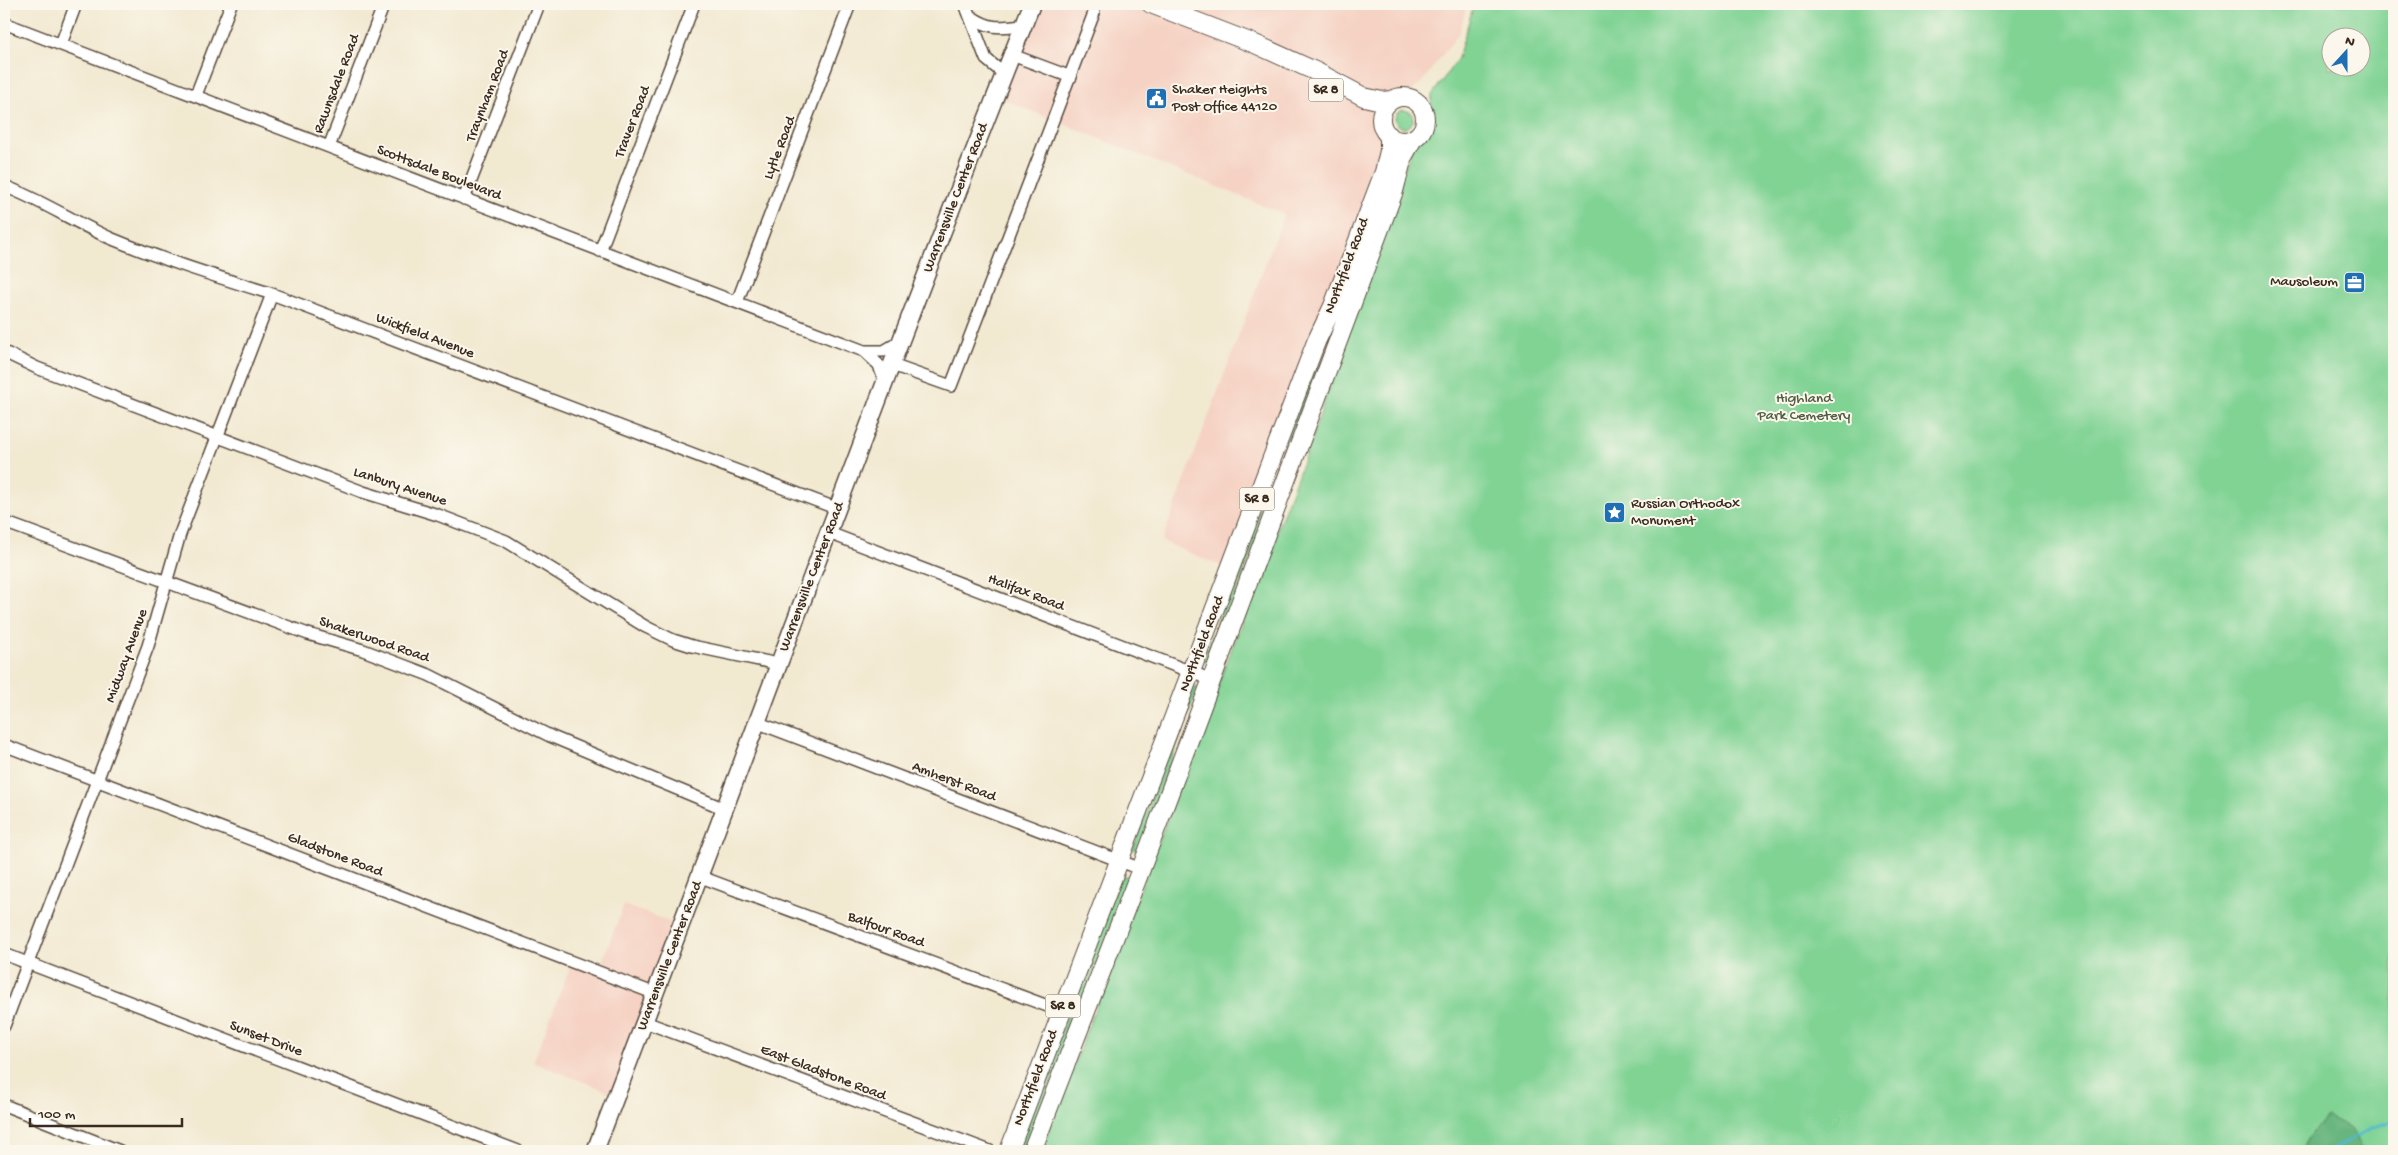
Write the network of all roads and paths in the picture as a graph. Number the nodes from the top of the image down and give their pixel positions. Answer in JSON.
{"nodes":[{"id":1,"x":76,"y":4,"type":"edge"},
{"id":2,"x":232,"y":4,"type":"edge"},
{"id":3,"x":384,"y":4,"type":"edge"},
{"id":4,"x":539,"y":4,"type":"edge"},
{"id":5,"x":694,"y":4,"type":"edge"},
{"id":6,"x":850,"y":4,"type":"edge"},
{"id":7,"x":965,"y":4,"type":"edge"},
{"id":8,"x":1032,"y":4,"type":"edge"},
{"id":9,"x":1151,"y":4,"type":"edge"},
{"id":10,"x":1094,"y":13,"type":"dead end"},
{"id":11,"x":972,"y":17,"type":"junction"},
{"id":12,"x":4,"y":23,"type":"edge"},
{"id":13,"x":1024,"y":26,"type":"junction"},
{"id":14,"x":61,"y":44,"type":"junction"},
{"id":15,"x":1272,"y":53,"type":"junction"},
{"id":16,"x":1012,"y":55,"type":"junction"},
{"id":17,"x":1004,"y":74,"type":"junction"},
{"id":18,"x":1071,"y":77,"type":"junction"},
{"id":19,"x":196,"y":94,"type":"junction"},
{"id":20,"x":1392,"y":100,"type":"junction"},
{"id":21,"x":1386,"y":129,"type":"junction"},
{"id":22,"x":1412,"y":139,"type":"junction"},
{"id":23,"x":330,"y":147,"type":"junction"},
{"id":24,"x":4,"y":186,"type":"edge"},
{"id":25,"x":464,"y":199,"type":"junction"},
{"id":26,"x":600,"y":251,"type":"junction"},
{"id":27,"x":272,"y":294,"type":"junction"},
{"id":28,"x":737,"y":302,"type":"junction"},
{"id":29,"x":902,"y":340,"type":"junction"},
{"id":30,"x":864,"y":351,"type":"junction"},
{"id":31,"x":4,"y":352,"type":"edge"},
{"id":32,"x":892,"y":365,"type":"junction"},
{"id":33,"x":885,"y":384,"type":"junction"},
{"id":34,"x":217,"y":437,"type":"junction"},
{"id":35,"x":838,"y":509,"type":"junction"},
{"id":36,"x":4,"y":522,"type":"edge"},
{"id":37,"x":829,"y":533,"type":"junction"},
{"id":38,"x":168,"y":583,"type":"junction"},
{"id":39,"x":778,"y":664,"type":"junction"},
{"id":40,"x":1191,"y":673,"type":"junction"},
{"id":41,"x":1212,"y":680,"type":"junction"},
{"id":42,"x":756,"y":722,"type":"junction"},
{"id":43,"x":4,"y":745,"type":"edge"},
{"id":44,"x":96,"y":780,"type":"junction"},
{"id":45,"x":725,"y":809,"type":"junction"},
{"id":46,"x":1119,"y":861,"type":"junction"},
{"id":47,"x":1141,"y":869,"type":"junction"},
{"id":48,"x":701,"y":877,"type":"junction"},
{"id":49,"x":4,"y":954,"type":"edge"},
{"id":50,"x":28,"y":963,"type":"junction"},
{"id":51,"x":656,"y":994,"type":"junction"},
{"id":52,"x":1061,"y":1011,"type":"junction"},
{"id":53,"x":645,"y":1022,"type":"junction"},
{"id":54,"x":4,"y":1026,"type":"edge"},
{"id":55,"x":4,"y":1105,"type":"edge"},
{"id":56,"x":120,"y":1151,"type":"edge"},
{"id":57,"x":518,"y":1151,"type":"edge"},
{"id":58,"x":596,"y":1151,"type":"edge"},
{"id":59,"x":990,"y":1151,"type":"edge"},
{"id":60,"x":1009,"y":1151,"type":"edge"},
{"id":61,"x":1032,"y":1151,"type":"edge"}],
"edges":[{"from":1,"to":14,"type":"street"},
{"from":2,"to":19,"type":"street"},
{"from":3,"to":23,"type":"street","name":"Rawnsdale Road"},
{"from":4,"to":25,"type":"street","name":"Traynham Road"},
{"from":5,"to":26,"type":"street","name":"Traver Road"},
{"from":6,"to":28,"type":"street","name":"Lytle Road"},
{"from":7,"to":11,"type":"street"},
{"from":8,"to":13,"type":"main road","name":"Warrensville Center Road"},
{"from":9,"to":15,"type":"main road","number":"SR 8"},
{"from":10,"to":18,"type":"street"},
{"from":11,"to":13,"type":"street"},
{"from":11,"to":17,"type":"street"},
{"from":12,"to":14,"type":"street","name":"Scottsdale Boulevard"},
{"from":13,"to":16,"type":"main road","name":"Warrensville Center Road"},
{"from":14,"to":19,"type":"street","name":"Scottsdale Boulevard"},
{"from":15,"to":20,"type":"main road","number":"SR 8"},
{"from":15,"to":21,"type":"main road","number":"SR 8"},
{"from":16,"to":17,"type":"main road","name":"Warrensville Center Road"},
{"from":16,"to":18,"type":"street"},
{"from":17,"to":29,"type":"main road","name":"Warrensville Center Road"},
{"from":18,"to":32,"type":"street"},
{"from":19,"to":23,"type":"street","name":"Scottsdale Boulevard"},
{"from":20,"to":21,"type":"main road"},
{"from":20,"to":22,"type":"main road","number":"SR 8"},
{"from":21,"to":22,"type":"main road"},
{"from":21,"to":40,"type":"main road","name":"Northfield Road","number":"SR 8"},
{"from":22,"to":41,"type":"main road","name":"Northfield Road","number":"SR 8"},
{"from":23,"to":25,"type":"street","name":"Scottsdale Boulevard"},
{"from":24,"to":27,"type":"street","name":"Wickfield Avenue"},
{"from":25,"to":26,"type":"street","name":"Scottsdale Boulevard"},
{"from":26,"to":28,"type":"street","name":"Scottsdale Boulevard"},
{"from":27,"to":34,"type":"street","name":"Midway Avenue"},
{"from":27,"to":35,"type":"street","name":"Wickfield Avenue"},
{"from":28,"to":30,"type":"street","name":"Scottsdale Boulevard"},
{"from":29,"to":30,"type":"street","name":"Scottsdale Boulevard"},
{"from":29,"to":32,"type":"main road","name":"Warrensville Center Road"},
{"from":30,"to":33,"type":"street","name":"Scottsdale Boulevard"},
{"from":31,"to":34,"type":"street","name":"Lanbury Avenue"},
{"from":32,"to":33,"type":"main road","name":"Warrensville Center Road"},
{"from":33,"to":35,"type":"main road","name":"Warrensville Center Road"},
{"from":34,"to":38,"type":"street","name":"Midway Avenue"},
{"from":34,"to":39,"type":"street","name":"Lanbury Avenue"},
{"from":35,"to":37,"type":"main road","name":"Warrensville Center Road"},
{"from":36,"to":38,"type":"street","name":"Shakerwood Road"},
{"from":37,"to":39,"type":"main road","name":"Warrensville Center Road"},
{"from":37,"to":40,"type":"street","name":"Halifax Road"},
{"from":38,"to":44,"type":"street","name":"Midway Avenue"},
{"from":38,"to":45,"type":"street","name":"Shakerwood Road"},
{"from":39,"to":42,"type":"main road","name":"Warrensville Center Road"},
{"from":40,"to":41,"type":"street","name":"Halifax Road"},
{"from":40,"to":46,"type":"main road","name":"Northfield Road","number":"SR 8"},
{"from":41,"to":47,"type":"main road","name":"Northfield Road","number":"SR 8"},
{"from":42,"to":45,"type":"main road","name":"Warrensville Center Road"},
{"from":42,"to":46,"type":"street","name":"Amherst Road"},
{"from":43,"to":44,"type":"street","name":"Gladstone Road"},
{"from":44,"to":50,"type":"street","name":"Midway Avenue"},
{"from":44,"to":51,"type":"street","name":"Gladstone Road"},
{"from":45,"to":48,"type":"main road","name":"Warrensville Center Road"},
{"from":46,"to":47,"type":"street","name":"Amherst Road"},
{"from":46,"to":52,"type":"main road","name":"Northfield Road","number":"SR 8"},
{"from":47,"to":61,"type":"main road","name":"Northfield Road","number":"SR 8"},
{"from":48,"to":51,"type":"main road","name":"Warrensville Center Road"},
{"from":48,"to":52,"type":"street","name":"Balfour Road"},
{"from":49,"to":50,"type":"street","name":"Sunset Drive"},
{"from":50,"to":54,"type":"street","name":"Midway Avenue"},
{"from":50,"to":57,"type":"street","name":"Sunset Drive"},
{"from":51,"to":53,"type":"main road","name":"Warrensville Center Road"},
{"from":52,"to":60,"type":"main road","name":"Northfield Road","number":"SR 8"},
{"from":53,"to":58,"type":"main road","name":"Warrensville Center Road"},
{"from":53,"to":59,"type":"street","name":"East Gladstone Road"},
{"from":55,"to":56,"type":"street"}]}
